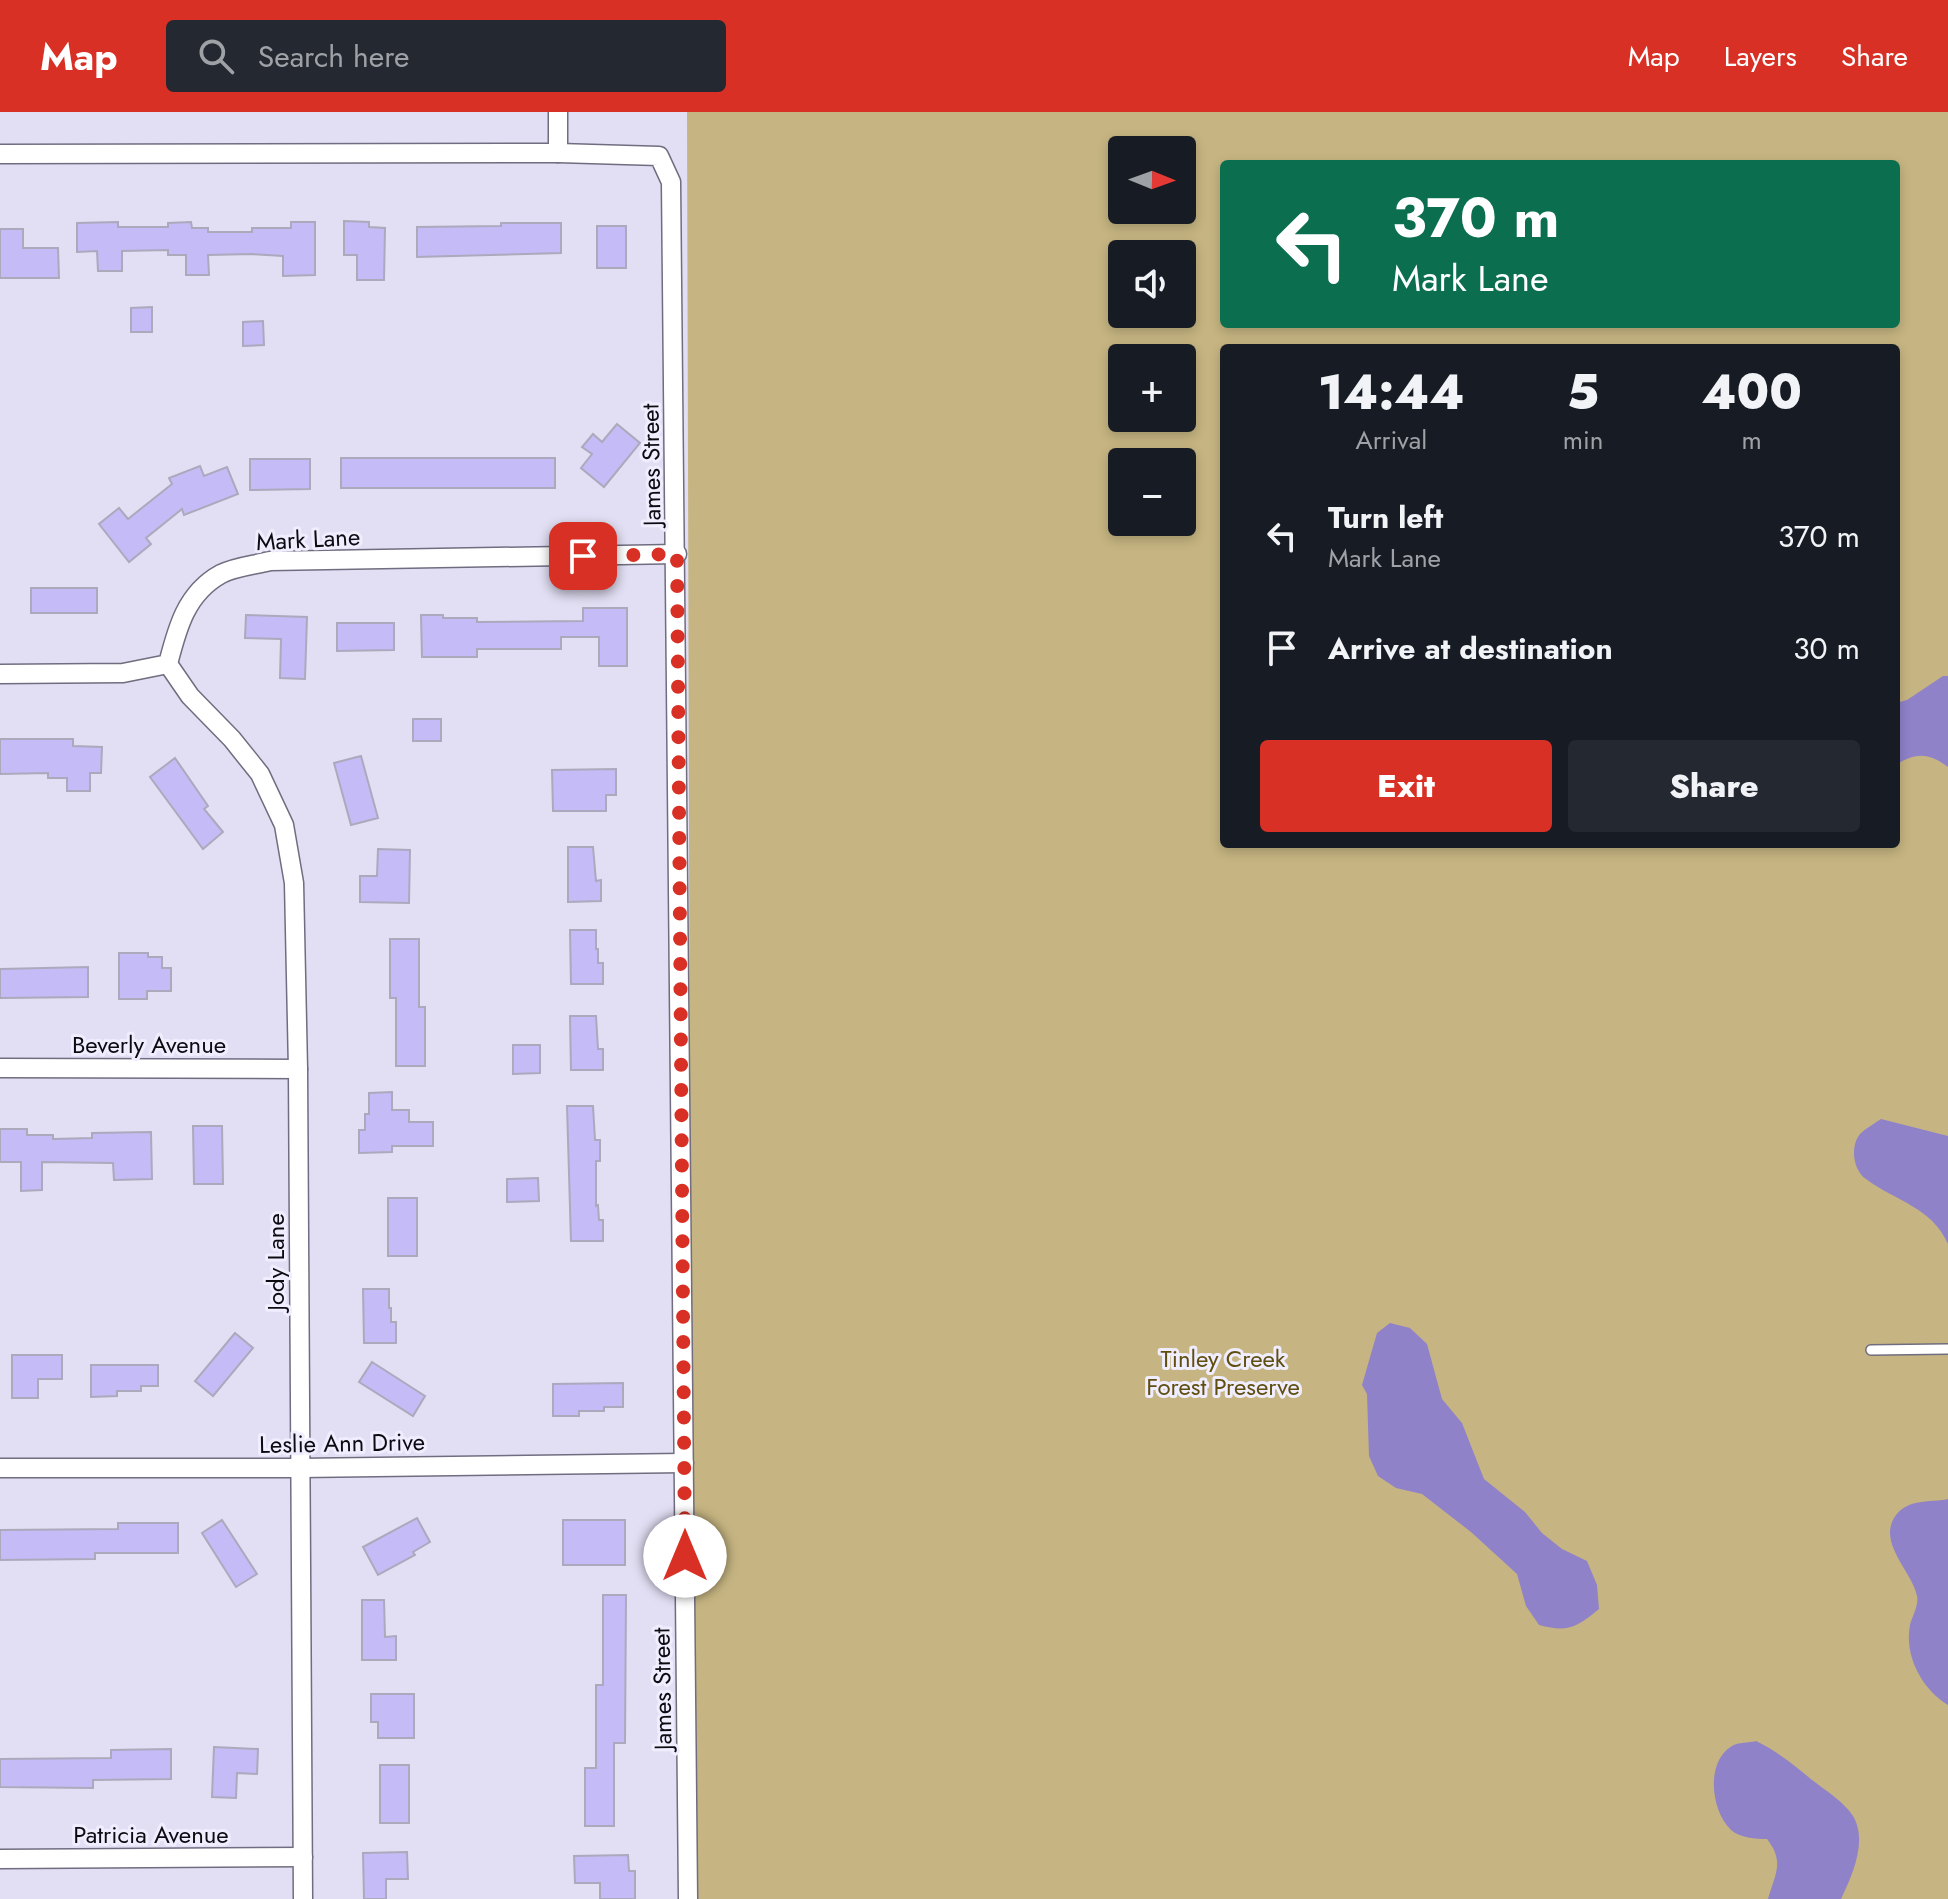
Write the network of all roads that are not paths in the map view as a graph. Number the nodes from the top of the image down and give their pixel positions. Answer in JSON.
{"nodes":[{"id":1,"x":558,"y":112,"type":"edge"},
{"id":2,"x":558,"y":153,"type":"junction"},
{"id":3,"x":0,"y":154,"type":"edge"},
{"id":4,"x":677,"y":554,"type":"junction"},
{"id":5,"x":168,"y":664,"type":"junction"},
{"id":6,"x":0,"y":674,"type":"edge"},
{"id":7,"x":0,"y":1068,"type":"edge"},
{"id":8,"x":298,"y":1069,"type":"junction"},
{"id":9,"x":1948,"y":1349,"type":"edge"},
{"id":10,"x":1871,"y":1350,"type":"dead end"},
{"id":11,"x":684,"y":1463,"type":"junction"},
{"id":12,"x":0,"y":1468,"type":"edge"},
{"id":13,"x":300,"y":1468,"type":"junction"},
{"id":14,"x":303,"y":1857,"type":"junction"},
{"id":15,"x":0,"y":1859,"type":"edge"},
{"id":16,"x":303,"y":1899,"type":"edge"},
{"id":17,"x":688,"y":1899,"type":"edge"}],
"edges":[{"from":1,"to":2,"type":"street"},
{"from":2,"to":3,"type":"street"},
{"from":2,"to":4,"type":"street","name":"James Street"},
{"from":4,"to":5,"type":"street","name":"Mark Lane"},
{"from":4,"to":11,"type":"street","name":"James Street"},
{"from":5,"to":6,"type":"street"},
{"from":5,"to":8,"type":"street","name":"Jody Lane"},
{"from":7,"to":8,"type":"street","name":"Beverly Avenue"},
{"from":8,"to":13,"type":"street","name":"Jody Lane"},
{"from":9,"to":10,"type":"lane"},
{"from":11,"to":13,"type":"street","name":"Leslie Ann Drive"},
{"from":11,"to":17,"type":"street","name":"James Street"},
{"from":12,"to":13,"type":"street","name":"Leslie Ann Drive"},
{"from":13,"to":14,"type":"street","name":"Jody Lane"},
{"from":14,"to":15,"type":"street","name":"Patricia Avenue"},
{"from":14,"to":16,"type":"street","name":"Jody Lane"}]}
